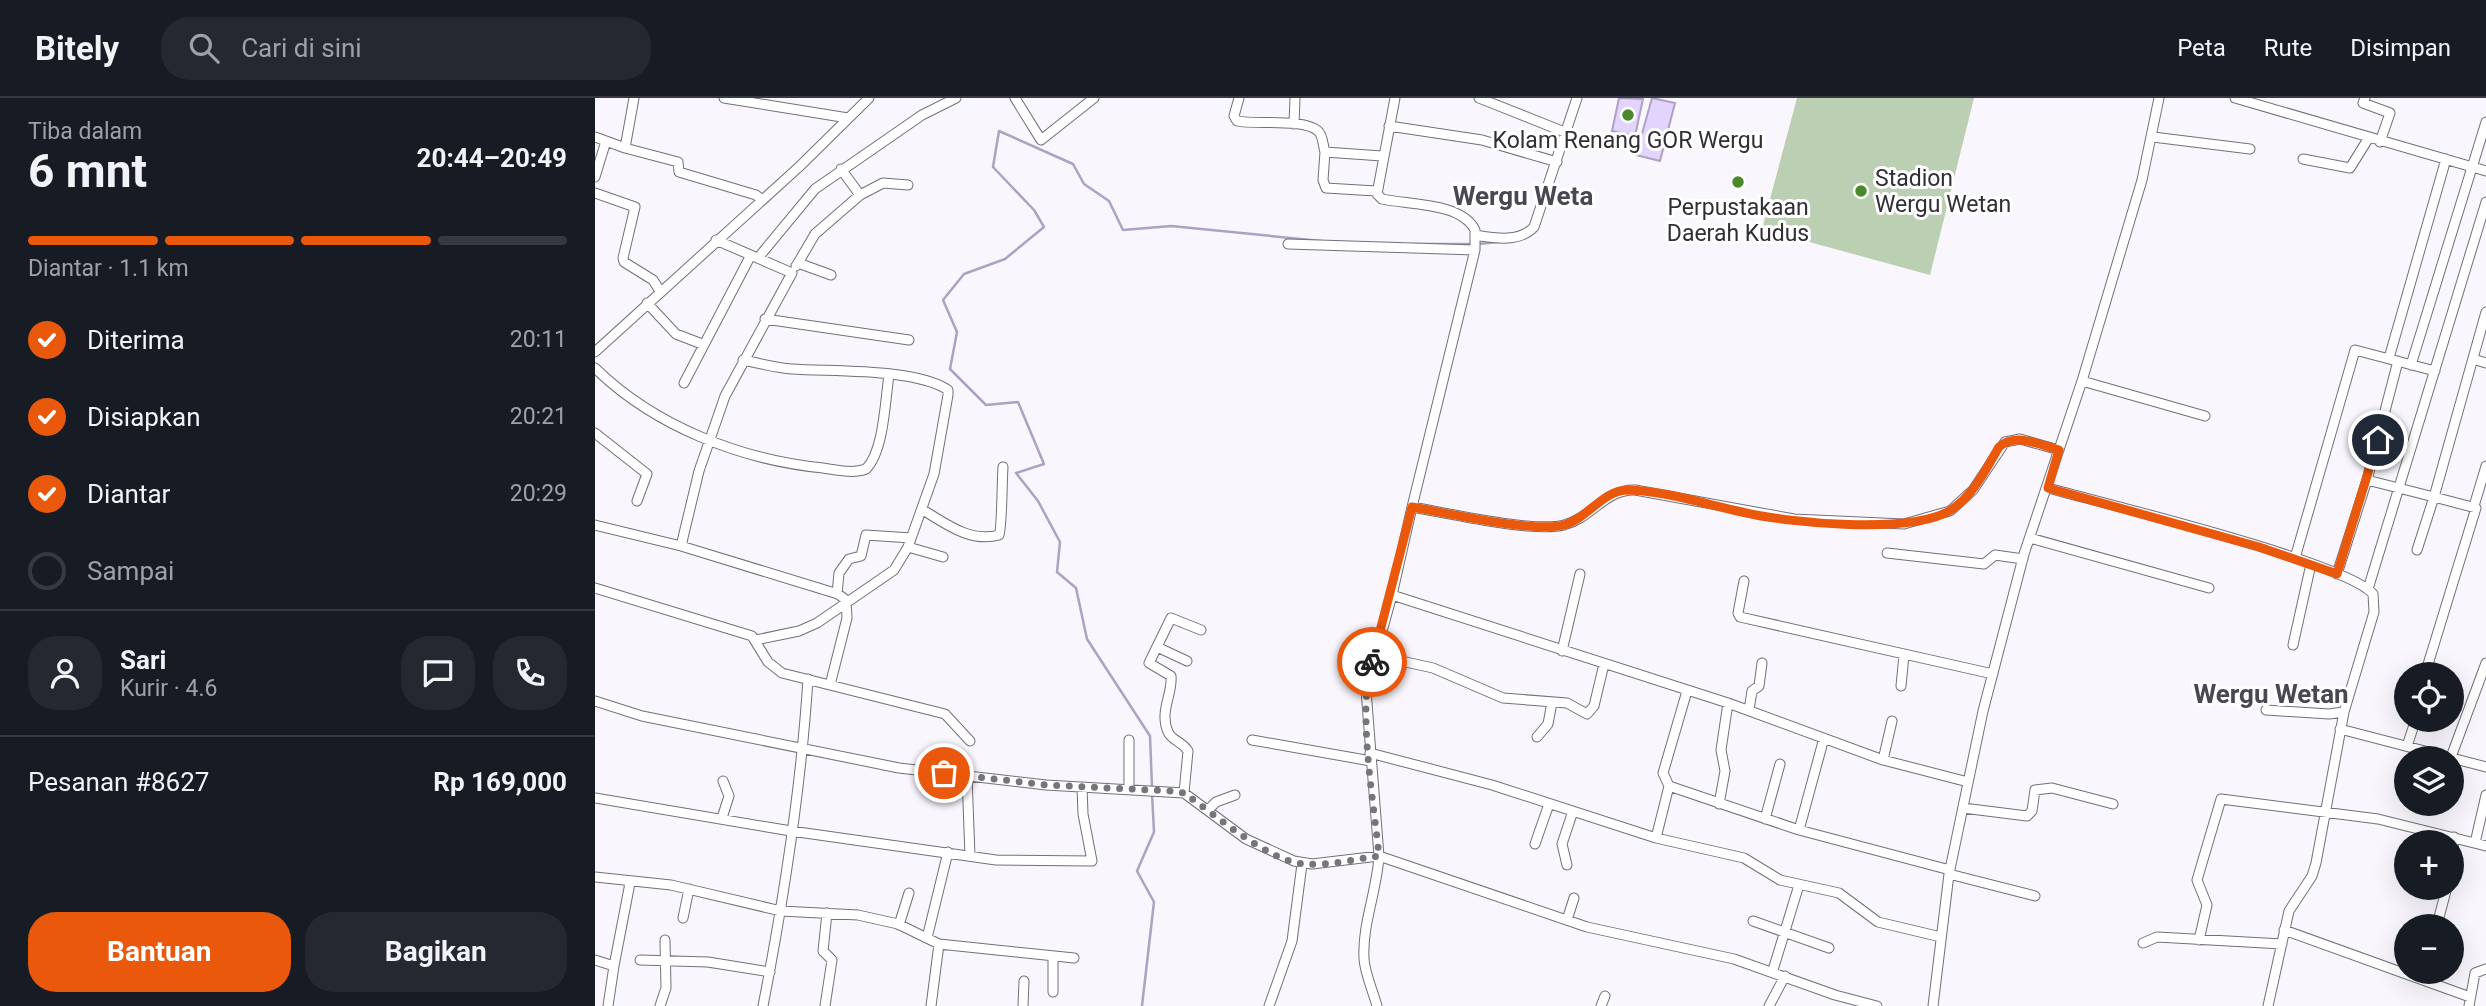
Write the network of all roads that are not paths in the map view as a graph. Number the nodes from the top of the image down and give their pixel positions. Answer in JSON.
{"nodes":[{"id":1,"x":634,"y":98,"type":"edge"},
{"id":2,"x":724,"y":98,"type":"edge"},
{"id":3,"x":869,"y":98,"type":"edge"},
{"id":4,"x":956,"y":98,"type":"edge"},
{"id":5,"x":1015,"y":98,"type":"edge"},
{"id":6,"x":1094,"y":98,"type":"edge"},
{"id":7,"x":1239,"y":98,"type":"edge"},
{"id":8,"x":1295,"y":98,"type":"edge"},
{"id":9,"x":1395,"y":98,"type":"edge"},
{"id":10,"x":1479,"y":98,"type":"edge"},
{"id":11,"x":1577,"y":98,"type":"edge"},
{"id":12,"x":2159,"y":98,"type":"edge"},
{"id":13,"x":2235,"y":98,"type":"edge"},
{"id":14,"x":2365,"y":98,"type":"edge"},
{"id":15,"x":848,"y":118,"type":"junction"},
{"id":16,"x":2486,"y":122,"type":"edge"},
{"id":17,"x":1293,"y":124,"type":"junction"},
{"id":18,"x":1389,"y":126,"type":"junction"},
{"id":19,"x":1567,"y":133,"type":"junction"},
{"id":20,"x":595,"y":137,"type":"edge"},
{"id":21,"x":2153,"y":137,"type":"junction"},
{"id":22,"x":2368,"y":139,"type":"junction"},
{"id":23,"x":606,"y":141,"type":"junction"},
{"id":24,"x":2380,"y":142,"type":"junction"},
{"id":25,"x":625,"y":148,"type":"junction"},
{"id":26,"x":2250,"y":149,"type":"dead end"},
{"id":27,"x":1325,"y":152,"type":"junction"},
{"id":28,"x":1382,"y":156,"type":"junction"},
{"id":29,"x":2303,"y":159,"type":"dead end"},
{"id":30,"x":2446,"y":159,"type":"junction"},
{"id":31,"x":1557,"y":162,"type":"junction"},
{"id":32,"x":2474,"y":168,"type":"junction"},
{"id":33,"x":841,"y":169,"type":"junction"},
{"id":34,"x":2486,"y":171,"type":"edge"},
{"id":35,"x":595,"y":177,"type":"edge"},
{"id":36,"x":908,"y":185,"type":"dead end"},
{"id":37,"x":1377,"y":191,"type":"junction"},
{"id":38,"x":595,"y":193,"type":"edge"},
{"id":39,"x":860,"y":195,"type":"junction"},
{"id":40,"x":762,"y":200,"type":"junction"},
{"id":41,"x":2486,"y":202,"type":"edge"},
{"id":42,"x":716,"y":240,"type":"junction"},
{"id":43,"x":1475,"y":243,"type":"junction"},
{"id":44,"x":1288,"y":244,"type":"dead end"},
{"id":45,"x":755,"y":256,"type":"junction"},
{"id":46,"x":798,"y":263,"type":"junction"},
{"id":47,"x":792,"y":273,"type":"junction"},
{"id":48,"x":831,"y":275,"type":"dead end"},
{"id":49,"x":660,"y":290,"type":"junction"},
{"id":50,"x":647,"y":303,"type":"junction"},
{"id":51,"x":2486,"y":312,"type":"edge"},
{"id":52,"x":765,"y":319,"type":"junction"},
{"id":53,"x":909,"y":340,"type":"dead end"},
{"id":54,"x":702,"y":344,"type":"junction"},
{"id":55,"x":595,"y":352,"type":"edge"},
{"id":56,"x":2473,"y":359,"type":"junction"},
{"id":57,"x":743,"y":360,"type":"junction"},
{"id":58,"x":2394,"y":360,"type":"junction"},
{"id":59,"x":2486,"y":363,"type":"edge"},
{"id":60,"x":2411,"y":365,"type":"junction"},
{"id":61,"x":595,"y":368,"type":"edge"},
{"id":62,"x":2435,"y":371,"type":"junction"},
{"id":63,"x":889,"y":375,"type":"junction"},
{"id":64,"x":2082,"y":381,"type":"junction"},
{"id":65,"x":684,"y":383,"type":"dead end"},
{"id":66,"x":2205,"y":416,"type":"dead end"},
{"id":67,"x":595,"y":433,"type":"edge"},
{"id":68,"x":710,"y":439,"type":"junction"},
{"id":69,"x":2059,"y":450,"type":"junction"},
{"id":70,"x":2486,"y":466,"type":"edge"},
{"id":71,"x":1003,"y":467,"type":"dead end"},
{"id":72,"x":2367,"y":480,"type":"junction"},
{"id":73,"x":2048,"y":488,"type":"junction"},
{"id":74,"x":2400,"y":490,"type":"junction"},
{"id":75,"x":2434,"y":497,"type":"junction"},
{"id":76,"x":637,"y":501,"type":"dead end"},
{"id":77,"x":2474,"y":506,"type":"junction"},
{"id":78,"x":1412,"y":507,"type":"junction"},
{"id":79,"x":923,"y":510,"type":"junction"},
{"id":80,"x":595,"y":524,"type":"edge"},
{"id":81,"x":2030,"y":538,"type":"junction"},
{"id":82,"x":910,"y":543,"type":"junction"},
{"id":83,"x":681,"y":546,"type":"junction"},
{"id":84,"x":2417,"y":550,"type":"dead end"},
{"id":85,"x":1887,"y":553,"type":"dead end"},
{"id":86,"x":943,"y":557,"type":"dead end"},
{"id":87,"x":2295,"y":558,"type":"junction"},
{"id":88,"x":2023,"y":559,"type":"junction"},
{"id":89,"x":2311,"y":564,"type":"junction"},
{"id":90,"x":1580,"y":573,"type":"dead end"},
{"id":91,"x":2337,"y":574,"type":"junction"},
{"id":92,"x":1744,"y":581,"type":"dead end"},
{"id":93,"x":595,"y":588,"type":"edge"},
{"id":94,"x":2209,"y":588,"type":"dead end"},
{"id":95,"x":2368,"y":589,"type":"junction"},
{"id":96,"x":837,"y":594,"type":"junction"},
{"id":97,"x":1392,"y":595,"type":"junction"},
{"id":98,"x":846,"y":600,"type":"junction"},
{"id":99,"x":1201,"y":630,"type":"dead end"},
{"id":100,"x":756,"y":640,"type":"junction"},
{"id":101,"x":2293,"y":645,"type":"dead end"},
{"id":102,"x":1157,"y":647,"type":"junction"},
{"id":103,"x":1562,"y":651,"type":"junction"},
{"id":104,"x":1374,"y":655,"type":"junction"},
{"id":105,"x":1904,"y":655,"type":"junction"},
{"id":106,"x":1187,"y":661,"type":"dead end"},
{"id":107,"x":2429,"y":662,"type":"edge"},
{"id":108,"x":1762,"y":663,"type":"dead end"},
{"id":109,"x":2486,"y":663,"type":"edge"},
{"id":110,"x":1604,"y":664,"type":"junction"},
{"id":111,"x":1993,"y":674,"type":"junction"},
{"id":112,"x":808,"y":679,"type":"junction"},
{"id":113,"x":2483,"y":683,"type":"edge"},
{"id":114,"x":830,"y":685,"type":"junction"},
{"id":115,"x":1901,"y":686,"type":"dead end"},
{"id":116,"x":1686,"y":691,"type":"junction"},
{"id":117,"x":595,"y":701,"type":"edge"},
{"id":118,"x":1552,"y":702,"type":"junction"},
{"id":119,"x":1728,"y":703,"type":"junction"},
{"id":120,"x":1749,"y":710,"type":"junction"},
{"id":121,"x":2266,"y":710,"type":"dead end"},
{"id":122,"x":2344,"y":712,"type":"junction"},
{"id":123,"x":1892,"y":721,"type":"dead end"},
{"id":124,"x":2340,"y":729,"type":"junction"},
{"id":125,"x":2412,"y":732,"type":"edge"},
{"id":126,"x":1537,"y":737,"type":"dead end"},
{"id":127,"x":1824,"y":738,"type":"junction"},
{"id":128,"x":1129,"y":740,"type":"dead end"},
{"id":129,"x":1252,"y":740,"type":"dead end"},
{"id":130,"x":970,"y":741,"type":"dead end"},
{"id":131,"x":2407,"y":746,"type":"joint"},
{"id":132,"x":2456,"y":746,"type":"edge"},
{"id":133,"x":804,"y":748,"type":"junction"},
{"id":134,"x":1370,"y":757,"type":"junction"},
{"id":135,"x":1883,"y":760,"type":"junction"},
{"id":136,"x":2464,"y":761,"type":"edge"},
{"id":137,"x":1780,"y":764,"type":"dead end"},
{"id":138,"x":2486,"y":767,"type":"edge"},
{"id":139,"x":967,"y":776,"type":"junction"},
{"id":140,"x":723,"y":781,"type":"dead end"},
{"id":141,"x":1968,"y":782,"type":"junction"},
{"id":142,"x":1669,"y":786,"type":"junction"},
{"id":143,"x":1082,"y":787,"type":"junction"},
{"id":144,"x":1134,"y":789,"type":"junction"},
{"id":145,"x":1184,"y":793,"type":"junction"},
{"id":146,"x":1235,"y":795,"type":"dead end"},
{"id":147,"x":2486,"y":796,"type":"edge"},
{"id":148,"x":595,"y":798,"type":"edge"},
{"id":149,"x":1549,"y":804,"type":"junction"},
{"id":150,"x":1719,"y":804,"type":"junction"},
{"id":151,"x":2113,"y":804,"type":"dead end"},
{"id":152,"x":1963,"y":808,"type":"junction"},
{"id":153,"x":1208,"y":810,"type":"junction"},
{"id":154,"x":1573,"y":811,"type":"junction"},
{"id":155,"x":2323,"y":814,"type":"junction"},
{"id":156,"x":722,"y":818,"type":"junction"},
{"id":157,"x":1765,"y":819,"type":"junction"},
{"id":158,"x":1799,"y":830,"type":"junction"},
{"id":159,"x":2424,"y":830,"type":"edge"},
{"id":160,"x":791,"y":831,"type":"junction"},
{"id":161,"x":1656,"y":838,"type":"junction"},
{"id":162,"x":2464,"y":840,"type":"edge"},
{"id":163,"x":2475,"y":843,"type":"junction"},
{"id":164,"x":1535,"y":844,"type":"dead end"},
{"id":165,"x":2486,"y":846,"type":"edge"},
{"id":166,"x":949,"y":852,"type":"junction"},
{"id":167,"x":970,"y":856,"type":"junction"},
{"id":168,"x":1379,"y":856,"type":"junction"},
{"id":169,"x":1302,"y":864,"type":"junction"},
{"id":170,"x":1567,"y":864,"type":"dead end"},
{"id":171,"x":1949,"y":872,"type":"junction"},
{"id":172,"x":595,"y":877,"type":"edge"},
{"id":173,"x":630,"y":883,"type":"junction"},
{"id":174,"x":1799,"y":885,"type":"junction"},
{"id":175,"x":689,"y":888,"type":"junction"},
{"id":176,"x":909,"y":893,"type":"dead end"},
{"id":177,"x":2035,"y":896,"type":"dead end"},
{"id":178,"x":1574,"y":898,"type":"dead end"},
{"id":179,"x":781,"y":911,"type":"junction"},
{"id":180,"x":827,"y":913,"type":"junction"},
{"id":181,"x":683,"y":918,"type":"dead end"},
{"id":182,"x":1567,"y":920,"type":"junction"},
{"id":183,"x":1752,"y":921,"type":"dead end"},
{"id":184,"x":899,"y":925,"type":"junction"},
{"id":185,"x":2284,"y":929,"type":"junction"},
{"id":186,"x":1786,"y":931,"type":"junction"},
{"id":187,"x":1941,"y":937,"type":"junction"},
{"id":188,"x":927,"y":938,"type":"junction"},
{"id":189,"x":665,"y":940,"type":"dead end"},
{"id":190,"x":2199,"y":940,"type":"junction"},
{"id":191,"x":2143,"y":943,"type":"dead end"},
{"id":192,"x":939,"y":944,"type":"junction"},
{"id":193,"x":2282,"y":944,"type":"junction"},
{"id":194,"x":1829,"y":948,"type":"dead end"},
{"id":195,"x":1053,"y":956,"type":"junction"},
{"id":196,"x":1074,"y":958,"type":"dead end"},
{"id":197,"x":595,"y":960,"type":"edge"},
{"id":198,"x":640,"y":960,"type":"dead end"},
{"id":199,"x":666,"y":961,"type":"junction"},
{"id":200,"x":614,"y":966,"type":"junction"},
{"id":201,"x":2394,"y":967,"type":"edge"},
{"id":202,"x":2486,"y":969,"type":"edge"},
{"id":203,"x":1773,"y":971,"type":"junction"},
{"id":204,"x":770,"y":972,"type":"junction"},
{"id":205,"x":1785,"y":976,"type":"junction"},
{"id":206,"x":1024,"y":981,"type":"dead end"},
{"id":207,"x":2433,"y":984,"type":"edge"},
{"id":208,"x":1053,"y":992,"type":"dead end"},
{"id":209,"x":1605,"y":996,"type":"dead end"},
{"id":210,"x":2470,"y":1001,"type":"edge"},
{"id":211,"x":608,"y":1006,"type":"edge"},
{"id":212,"x":660,"y":1006,"type":"edge"},
{"id":213,"x":763,"y":1006,"type":"edge"},
{"id":214,"x":825,"y":1006,"type":"edge"},
{"id":215,"x":931,"y":1006,"type":"edge"},
{"id":216,"x":1023,"y":1006,"type":"edge"},
{"id":217,"x":1269,"y":1006,"type":"edge"},
{"id":218,"x":1377,"y":1006,"type":"edge"},
{"id":219,"x":1601,"y":1006,"type":"edge"},
{"id":220,"x":1769,"y":1006,"type":"edge"},
{"id":221,"x":1877,"y":1006,"type":"edge"},
{"id":222,"x":1933,"y":1006,"type":"edge"},
{"id":223,"x":2268,"y":1006,"type":"edge"}],
"edges":[{"from":1,"to":25,"type":"street"},
{"from":2,"to":15,"type":"street"},
{"from":3,"to":15,"type":"street"},
{"from":4,"to":33,"type":"street"},
{"from":5,"to":6,"type":"street"},
{"from":7,"to":17,"type":"street"},
{"from":8,"to":17,"type":"street"},
{"from":9,"to":18,"type":"street"},
{"from":10,"to":19,"type":"street"},
{"from":11,"to":19,"type":"street"},
{"from":12,"to":21,"type":"street"},
{"from":13,"to":22,"type":"street"},
{"from":14,"to":24,"type":"street"},
{"from":15,"to":40,"type":"street"},
{"from":16,"to":32,"type":"street"},
{"from":17,"to":27,"type":"street"},
{"from":18,"to":28,"type":"street"},
{"from":18,"to":31,"type":"street"},
{"from":19,"to":31,"type":"street"},
{"from":20,"to":23,"type":"street"},
{"from":21,"to":26,"type":"street"},
{"from":21,"to":64,"type":"street"},
{"from":22,"to":24,"type":"street"},
{"from":22,"to":29,"type":"street"},
{"from":23,"to":25,"type":"street"},
{"from":23,"to":35,"type":"street"},
{"from":24,"to":30,"type":"street"},
{"from":25,"to":40,"type":"street"},
{"from":27,"to":28,"type":"street"},
{"from":27,"to":37,"type":"street"},
{"from":28,"to":37,"type":"street"},
{"from":30,"to":32,"type":"street"},
{"from":30,"to":58,"type":"street"},
{"from":31,"to":43,"type":"street"},
{"from":32,"to":34,"type":"street"},
{"from":32,"to":60,"type":"street"},
{"from":33,"to":39,"type":"street"},
{"from":33,"to":45,"type":"street"},
{"from":36,"to":39,"type":"street"},
{"from":37,"to":43,"type":"street"},
{"from":38,"to":49,"type":"street"},
{"from":39,"to":46,"type":"street"},
{"from":40,"to":42,"type":"street"},
{"from":41,"to":62,"type":"street"},
{"from":42,"to":45,"type":"street"},
{"from":42,"to":49,"type":"street"},
{"from":43,"to":44,"type":"street"},
{"from":43,"to":78,"type":"street"},
{"from":45,"to":47,"type":"street"},
{"from":45,"to":54,"type":"street"},
{"from":46,"to":47,"type":"street"},
{"from":46,"to":48,"type":"street"},
{"from":47,"to":52,"type":"street"},
{"from":49,"to":50,"type":"street"},
{"from":50,"to":54,"type":"street"},
{"from":50,"to":55,"type":"street"},
{"from":51,"to":56,"type":"street"},
{"from":52,"to":53,"type":"street"},
{"from":52,"to":57,"type":"street"},
{"from":54,"to":65,"type":"street"},
{"from":56,"to":59,"type":"street"},
{"from":56,"to":75,"type":"street"},
{"from":57,"to":63,"type":"street"},
{"from":57,"to":68,"type":"street"},
{"from":58,"to":60,"type":"street"},
{"from":58,"to":72,"type":"street"},
{"from":58,"to":87,"type":"street"},
{"from":60,"to":62,"type":"street"},
{"from":61,"to":68,"type":"street"},
{"from":62,"to":74,"type":"street"},
{"from":63,"to":68,"type":"street"},
{"from":63,"to":79,"type":"street"},
{"from":64,"to":66,"type":"street"},
{"from":64,"to":69,"type":"street"},
{"from":67,"to":76,"type":"street"},
{"from":68,"to":83,"type":"street"},
{"from":69,"to":73,"type":"street"},
{"from":69,"to":78,"type":"street"},
{"from":70,"to":77,"type":"street"},
{"from":71,"to":79,"type":"street"},
{"from":72,"to":74,"type":"street"},
{"from":72,"to":91,"type":"street"},
{"from":73,"to":81,"type":"street"},
{"from":73,"to":87,"type":"street"},
{"from":74,"to":75,"type":"street"},
{"from":74,"to":95,"type":"street"},
{"from":75,"to":77,"type":"street"},
{"from":75,"to":84,"type":"street"},
{"from":77,"to":107,"type":"street"},
{"from":78,"to":97,"type":"street"},
{"from":79,"to":82,"type":"street"},
{"from":80,"to":83,"type":"street"},
{"from":81,"to":88,"type":"street"},
{"from":81,"to":94,"type":"street"},
{"from":82,"to":86,"type":"street"},
{"from":82,"to":96,"type":"street"},
{"from":82,"to":98,"type":"street"},
{"from":83,"to":96,"type":"street"},
{"from":85,"to":88,"type":"street"},
{"from":87,"to":89,"type":"street"},
{"from":88,"to":111,"type":"street"},
{"from":89,"to":91,"type":"street"},
{"from":89,"to":101,"type":"street"},
{"from":90,"to":103,"type":"street"},
{"from":91,"to":95,"type":"street"},
{"from":92,"to":105,"type":"street"},
{"from":93,"to":100,"type":"street"},
{"from":95,"to":122,"type":"street"},
{"from":96,"to":98,"type":"street"},
{"from":97,"to":103,"type":"street"},
{"from":97,"to":104,"type":"street"},
{"from":98,"to":100,"type":"street"},
{"from":98,"to":114,"type":"street"},
{"from":99,"to":102,"type":"street"},
{"from":100,"to":112,"type":"street"},
{"from":102,"to":106,"type":"street"},
{"from":102,"to":145,"type":"street"},
{"from":103,"to":110,"type":"street"},
{"from":104,"to":118,"type":"street"},
{"from":104,"to":134,"type":"street"},
{"from":105,"to":111,"type":"street"},
{"from":105,"to":115,"type":"street"},
{"from":108,"to":120,"type":"street"},
{"from":109,"to":113,"type":"street"},
{"from":110,"to":116,"type":"street"},
{"from":110,"to":118,"type":"street"},
{"from":111,"to":141,"type":"street"},
{"from":112,"to":114,"type":"street"},
{"from":112,"to":133,"type":"street"},
{"from":113,"to":132,"type":"street"},
{"from":114,"to":130,"type":"street"},
{"from":116,"to":119,"type":"street"},
{"from":116,"to":142,"type":"street"},
{"from":117,"to":133,"type":"street"},
{"from":118,"to":126,"type":"street"},
{"from":119,"to":120,"type":"street"},
{"from":119,"to":150,"type":"street"},
{"from":120,"to":127,"type":"street"},
{"from":121,"to":122,"type":"street"},
{"from":122,"to":124,"type":"street"},
{"from":123,"to":135,"type":"street"},
{"from":124,"to":131,"type":"street"},
{"from":124,"to":155,"type":"street"},
{"from":125,"to":131,"type":"street"},
{"from":127,"to":135,"type":"street"},
{"from":127,"to":158,"type":"street"},
{"from":128,"to":144,"type":"street"},
{"from":129,"to":134,"type":"street"},
{"from":133,"to":139,"type":"street"},
{"from":133,"to":160,"type":"street"},
{"from":134,"to":149,"type":"street"},
{"from":134,"to":168,"type":"street"},
{"from":135,"to":141,"type":"street"},
{"from":136,"to":138,"type":"street"},
{"from":137,"to":157,"type":"street"},
{"from":139,"to":143,"type":"street"},
{"from":139,"to":167,"type":"street"},
{"from":140,"to":156,"type":"street"},
{"from":141,"to":152,"type":"street"},
{"from":142,"to":150,"type":"street"},
{"from":142,"to":161,"type":"street"},
{"from":143,"to":144,"type":"street"},
{"from":143,"to":167,"type":"street"},
{"from":144,"to":145,"type":"street"},
{"from":145,"to":153,"type":"street"},
{"from":146,"to":153,"type":"street"},
{"from":147,"to":163,"type":"street"},
{"from":148,"to":156,"type":"street"},
{"from":149,"to":154,"type":"street"},
{"from":149,"to":164,"type":"street"},
{"from":150,"to":157,"type":"street"},
{"from":151,"to":152,"type":"street"},
{"from":152,"to":171,"type":"street"},
{"from":153,"to":169,"type":"street"},
{"from":154,"to":161,"type":"street"},
{"from":154,"to":170,"type":"street"},
{"from":155,"to":159,"type":"street"},
{"from":155,"to":185,"type":"street"},
{"from":155,"to":190,"type":"street"},
{"from":156,"to":160,"type":"street"},
{"from":157,"to":158,"type":"street"},
{"from":158,"to":171,"type":"street"},
{"from":160,"to":166,"type":"street"},
{"from":160,"to":179,"type":"street"},
{"from":161,"to":174,"type":"street"},
{"from":162,"to":163,"type":"street"},
{"from":163,"to":165,"type":"street"},
{"from":166,"to":167,"type":"street"},
{"from":166,"to":188,"type":"street"},
{"from":168,"to":169,"type":"street"},
{"from":168,"to":182,"type":"street"},
{"from":168,"to":218,"type":"street"},
{"from":169,"to":217,"type":"street"},
{"from":171,"to":177,"type":"street"},
{"from":171,"to":187,"type":"street"},
{"from":172,"to":173,"type":"street"},
{"from":173,"to":175,"type":"street"},
{"from":173,"to":200,"type":"street"},
{"from":174,"to":186,"type":"street"},
{"from":174,"to":187,"type":"street"},
{"from":175,"to":179,"type":"street"},
{"from":175,"to":181,"type":"street"},
{"from":176,"to":184,"type":"street"},
{"from":178,"to":182,"type":"street"},
{"from":179,"to":180,"type":"street"},
{"from":179,"to":204,"type":"street"},
{"from":180,"to":184,"type":"street"},
{"from":180,"to":214,"type":"street"},
{"from":182,"to":203,"type":"street"},
{"from":183,"to":186,"type":"street"},
{"from":184,"to":188,"type":"street"},
{"from":185,"to":193,"type":"street"},
{"from":185,"to":201,"type":"street"},
{"from":186,"to":194,"type":"street"},
{"from":186,"to":203,"type":"street"},
{"from":187,"to":222,"type":"street"},
{"from":188,"to":192,"type":"street"},
{"from":189,"to":199,"type":"street"},
{"from":190,"to":191,"type":"street"},
{"from":190,"to":193,"type":"street"},
{"from":192,"to":195,"type":"street"},
{"from":192,"to":215,"type":"street"},
{"from":193,"to":223,"type":"street"},
{"from":195,"to":196,"type":"street"},
{"from":195,"to":208,"type":"street"},
{"from":197,"to":200,"type":"street"},
{"from":198,"to":199,"type":"street"},
{"from":199,"to":204,"type":"street"},
{"from":199,"to":212,"type":"street"},
{"from":200,"to":211,"type":"street"},
{"from":202,"to":210,"type":"street"},
{"from":203,"to":205,"type":"street"},
{"from":204,"to":213,"type":"street"},
{"from":205,"to":220,"type":"street"},
{"from":205,"to":221,"type":"street"},
{"from":206,"to":216,"type":"street"},
{"from":207,"to":210,"type":"street"},
{"from":209,"to":219,"type":"street"}]}
